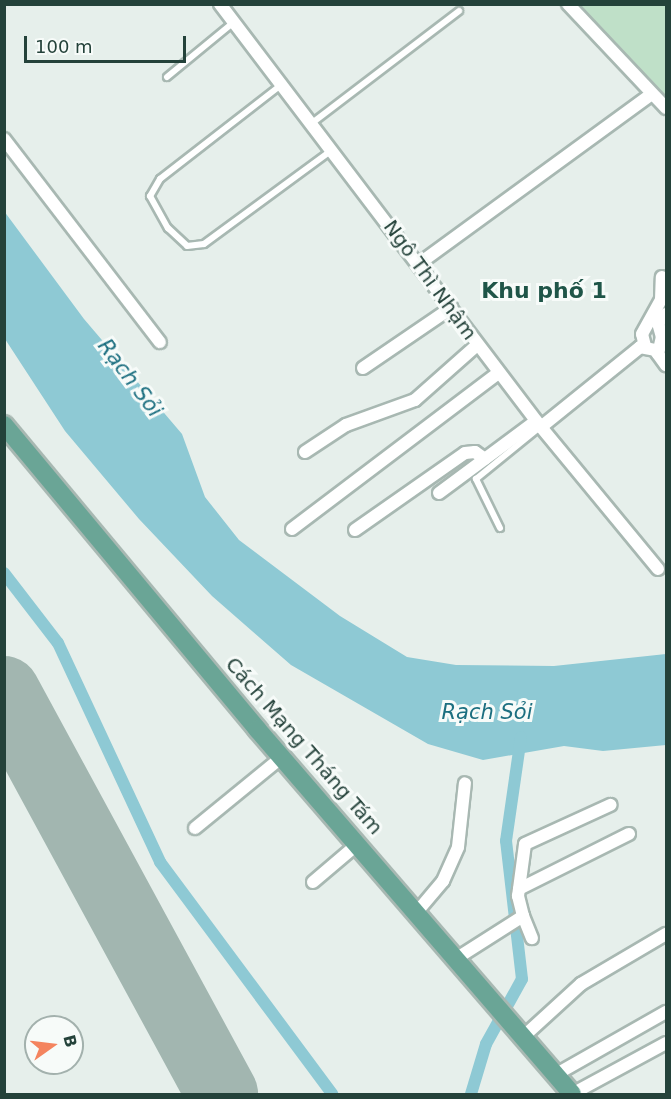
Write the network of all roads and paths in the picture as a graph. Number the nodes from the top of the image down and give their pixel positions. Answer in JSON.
{"nodes":[{"id":1,"x":220,"y":4,"type":"edge"},
{"id":2,"x":568,"y":4,"type":"edge"},
{"id":3,"x":459,"y":11,"type":"dead end"},
{"id":4,"x":234,"y":22,"type":"junction"},
{"id":5,"x":167,"y":77,"type":"dead end"},
{"id":6,"x":282,"y":84,"type":"junction"},
{"id":7,"x":652,"y":94,"type":"junction"},
{"id":8,"x":666,"y":108,"type":"edge"},
{"id":9,"x":312,"y":123,"type":"junction"},
{"id":10,"x":6,"y":142,"type":"edge"},
{"id":11,"x":333,"y":150,"type":"junction"},
{"id":12,"x":420,"y":263,"type":"junction"},
{"id":13,"x":662,"y":277,"type":"dead end"},
{"id":14,"x":451,"y":308,"type":"junction"},
{"id":15,"x":666,"y":314,"type":"edge"},
{"id":16,"x":160,"y":342,"type":"dead end"},
{"id":17,"x":476,"y":346,"type":"junction"},
{"id":18,"x":645,"y":346,"type":"junction"},
{"id":19,"x":664,"y":360,"type":"edge"},
{"id":20,"x":363,"y":368,"type":"dead end"},
{"id":21,"x":498,"y":373,"type":"junction"},
{"id":22,"x":538,"y":424,"type":"junction"},
{"id":23,"x":4,"y":425,"type":"edge"},
{"id":24,"x":305,"y":452,"type":"dead end"},
{"id":25,"x":485,"y":459,"type":"junction"},
{"id":26,"x":439,"y":494,"type":"dead end"},
{"id":27,"x":500,"y":528,"type":"dead end"},
{"id":28,"x":292,"y":529,"type":"dead end"},
{"id":29,"x":355,"y":530,"type":"dead end"},
{"id":30,"x":658,"y":569,"type":"dead end"},
{"id":31,"x":282,"y":757,"type":"junction"},
{"id":32,"x":465,"y":783,"type":"dead end"},
{"id":33,"x":610,"y":805,"type":"dead end"},
{"id":34,"x":195,"y":828,"type":"dead end"},
{"id":35,"x":629,"y":834,"type":"dead end"},
{"id":36,"x":359,"y":843,"type":"junction"},
{"id":37,"x":313,"y":882,"type":"dead end"},
{"id":38,"x":519,"y":889,"type":"junction"},
{"id":39,"x":416,"y":913,"type":"junction"},
{"id":40,"x":515,"y":919,"type":"junction"},
{"id":41,"x":666,"y":934,"type":"edge"},
{"id":42,"x":532,"y":938,"type":"dead end"},
{"id":43,"x":454,"y":960,"type":"junction"},
{"id":44,"x":666,"y":1012,"type":"edge"},
{"id":45,"x":521,"y":1035,"type":"junction"},
{"id":46,"x":666,"y":1043,"type":"edge"},
{"id":47,"x":555,"y":1075,"type":"junction"},
{"id":48,"x":572,"y":1095,"type":"edge"}],
"edges":[{"from":1,"to":4,"type":"street","name":"Ngô Thì Nhậm"},
{"from":2,"to":7,"type":"street"},
{"from":3,"to":9,"type":"lane"},
{"from":4,"to":5,"type":"lane"},
{"from":4,"to":6,"type":"street","name":"Ngô Thì Nhậm"},
{"from":6,"to":9,"type":"street","name":"Ngô Thì Nhậm"},
{"from":6,"to":11,"type":"lane"},
{"from":7,"to":8,"type":"street"},
{"from":7,"to":12,"type":"street"},
{"from":9,"to":11,"type":"street","name":"Ngô Thì Nhậm"},
{"from":10,"to":16,"type":"street"},
{"from":11,"to":12,"type":"street","name":"Ngô Thì Nhậm"},
{"from":12,"to":14,"type":"street","name":"Ngô Thì Nhậm"},
{"from":13,"to":18,"type":"street"},
{"from":14,"to":17,"type":"street","name":"Ngô Thì Nhậm"},
{"from":14,"to":20,"type":"street"},
{"from":15,"to":19,"type":"street"},
{"from":17,"to":21,"type":"street","name":"Ngô Thì Nhậm"},
{"from":17,"to":24,"type":"street"},
{"from":18,"to":19,"type":"street"},
{"from":18,"to":22,"type":"street"},
{"from":21,"to":22,"type":"street","name":"Ngô Thì Nhậm"},
{"from":21,"to":28,"type":"street"},
{"from":22,"to":25,"type":"street"},
{"from":22,"to":27,"type":"lane"},
{"from":22,"to":30,"type":"street","name":"Ngô Thì Nhậm"},
{"from":23,"to":31,"type":"main road","name":"Cách Mạng Tháng Tám"},
{"from":25,"to":26,"type":"street"},
{"from":25,"to":29,"type":"street"},
{"from":31,"to":34,"type":"street"},
{"from":31,"to":36,"type":"main road","name":"Cách Mạng Tháng Tám"},
{"from":32,"to":39,"type":"street"},
{"from":33,"to":38,"type":"street"},
{"from":35,"to":38,"type":"street"},
{"from":36,"to":37,"type":"street"},
{"from":36,"to":39,"type":"main road","name":"Cách Mạng Tháng Tám"},
{"from":38,"to":40,"type":"street"},
{"from":39,"to":43,"type":"main road","name":"Cách Mạng Tháng Tám"},
{"from":40,"to":42,"type":"street"},
{"from":40,"to":43,"type":"street"},
{"from":41,"to":45,"type":"street"},
{"from":43,"to":45,"type":"main road","name":"Cách Mạng Tháng Tám"},
{"from":44,"to":47,"type":"street"},
{"from":45,"to":47,"type":"main road","name":"Cách Mạng Tháng Tám"},
{"from":46,"to":48,"type":"street"},
{"from":47,"to":48,"type":"main road","name":"Cách Mạng Tháng Tám"}]}
